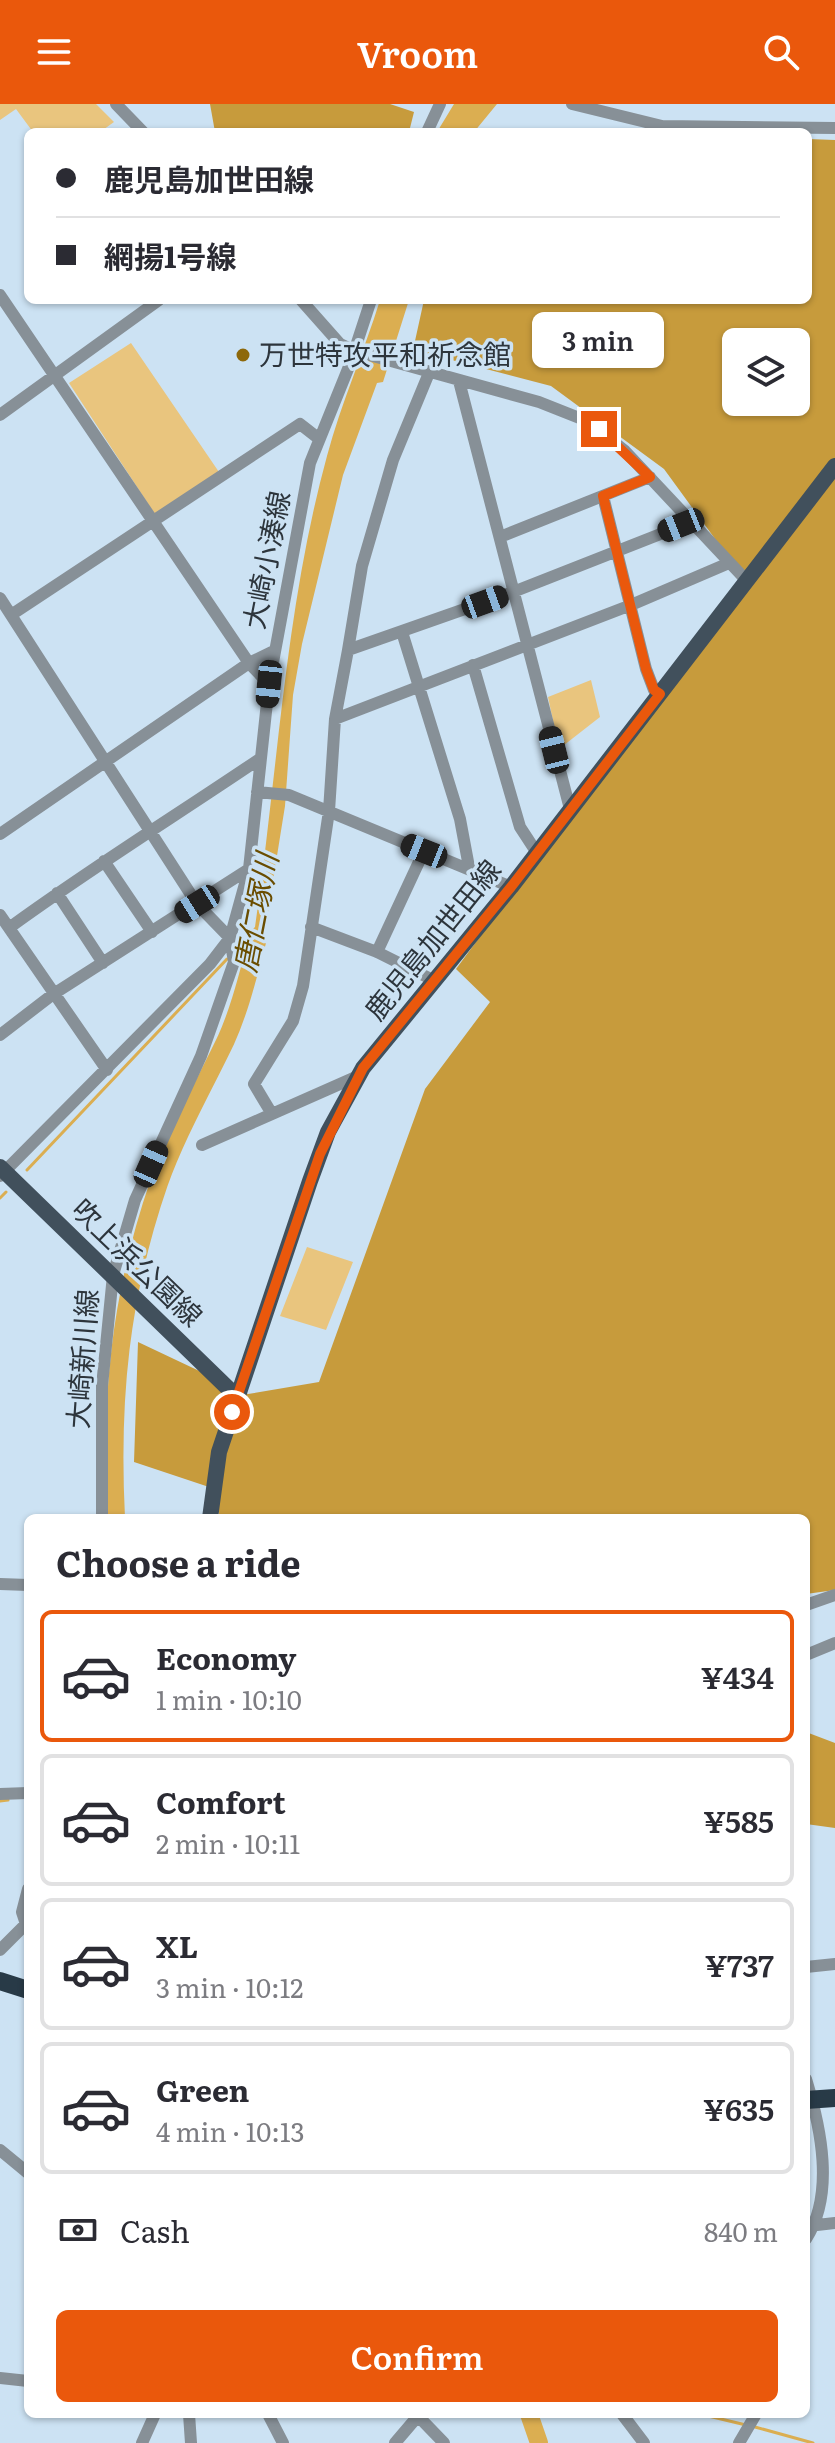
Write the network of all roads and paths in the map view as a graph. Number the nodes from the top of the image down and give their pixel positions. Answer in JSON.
{"nodes":[{"id":1,"x":116,"y":104,"type":"edge"},
{"id":2,"x":440,"y":104,"type":"edge"},
{"id":3,"x":572,"y":104,"type":"edge"},
{"id":4,"x":139,"y":128,"type":"edge"},
{"id":5,"x":429,"y":128,"type":"edge"},
{"id":6,"x":835,"y":128,"type":"edge"},
{"id":7,"x":0,"y":295,"type":"edge"},
{"id":8,"x":154,"y":304,"type":"edge"},
{"id":9,"x":305,"y":304,"type":"edge"},
{"id":10,"x":370,"y":304,"type":"edge"},
{"id":11,"x":355,"y":351,"type":"junction"},
{"id":12,"x":429,"y":373,"type":"junction"},
{"id":13,"x":55,"y":378,"type":"junction"},
{"id":14,"x":459,"y":381,"type":"junction"},
{"id":15,"x":0,"y":415,"type":"edge"},
{"id":16,"x":318,"y":438,"type":"junction"},
{"id":17,"x":835,"y":466,"type":"edge"},
{"id":18,"x":650,"y":477,"type":"junction"},
{"id":19,"x":603,"y":496,"type":"junction"},
{"id":20,"x":153,"y":521,"type":"junction"},
{"id":21,"x":691,"y":522,"type":"junction"},
{"id":22,"x":500,"y":537,"type":"junction"},
{"id":23,"x":616,"y":551,"type":"junction"},
{"id":24,"x":729,"y":563,"type":"junction"},
{"id":25,"x":746,"y":580,"type":"junction"},
{"id":26,"x":513,"y":592,"type":"junction"},
{"id":27,"x":0,"y":598,"type":"edge"},
{"id":28,"x":631,"y":605,"type":"junction"},
{"id":29,"x":11,"y":615,"type":"junction"},
{"id":30,"x":402,"y":632,"type":"junction"},
{"id":31,"x":527,"y":646,"type":"junction"},
{"id":32,"x":348,"y":650,"type":"junction"},
{"id":33,"x":274,"y":651,"type":"junction"},
{"id":34,"x":249,"y":663,"type":"junction"},
{"id":35,"x":473,"y":665,"type":"junction"},
{"id":36,"x":269,"y":684,"type":"junction"},
{"id":37,"x":420,"y":686,"type":"junction"},
{"id":38,"x":660,"y":694,"type":"junction"},
{"id":39,"x":335,"y":719,"type":"junction"},
{"id":40,"x":261,"y":758,"type":"junction"},
{"id":41,"x":107,"y":761,"type":"junction"},
{"id":42,"x":263,"y":793,"type":"junction"},
{"id":43,"x":570,"y":809,"type":"junction"},
{"id":44,"x":329,"y":811,"type":"junction"},
{"id":45,"x":153,"y":833,"type":"junction"},
{"id":46,"x":0,"y":834,"type":"edge"},
{"id":47,"x":424,"y":851,"type":"junction"},
{"id":48,"x":537,"y":853,"type":"junction"},
{"id":49,"x":104,"y":861,"type":"junction"},
{"id":50,"x":469,"y":867,"type":"junction"},
{"id":51,"x":249,"y":869,"type":"junction"},
{"id":52,"x":511,"y":887,"type":"junction"},
{"id":53,"x":57,"y":893,"type":"junction"},
{"id":54,"x":197,"y":904,"type":"junction"},
{"id":55,"x":0,"y":915,"type":"edge"},
{"id":56,"x":311,"y":927,"type":"junction"},
{"id":57,"x":9,"y":928,"type":"junction"},
{"id":58,"x":152,"y":932,"type":"junction"},
{"id":59,"x":230,"y":938,"type":"junction"},
{"id":60,"x":377,"y":952,"type":"junction"},
{"id":61,"x":103,"y":963,"type":"junction"},
{"id":62,"x":435,"y":981,"type":"junction"},
{"id":63,"x":52,"y":995,"type":"junction"},
{"id":64,"x":0,"y":1035,"type":"edge"},
{"id":65,"x":107,"y":1070,"type":"junction"},
{"id":66,"x":358,"y":1076,"type":"junction"},
{"id":67,"x":272,"y":1114,"type":"junction"},
{"id":68,"x":202,"y":1145,"type":"dead end"},
{"id":69,"x":1,"y":1171,"type":"edge"},
{"id":70,"x":116,"y":1278,"type":"junction"},
{"id":71,"x":249,"y":1364,"type":"junction"},
{"id":72,"x":216,"y":1377,"type":"junction"},
{"id":73,"x":237,"y":1397,"type":"junction"},
{"id":74,"x":102,"y":1514,"type":"edge"},
{"id":75,"x":211,"y":1514,"type":"edge"},
{"id":76,"x":0,"y":1584,"type":"edge"},
{"id":77,"x":24,"y":1585,"type":"edge"},
{"id":78,"x":835,"y":1595,"type":"edge"},
{"id":79,"x":810,"y":1604,"type":"edge"},
{"id":80,"x":835,"y":1643,"type":"edge"},
{"id":81,"x":810,"y":1653,"type":"edge"},
{"id":82,"x":24,"y":1793,"type":"edge"},
{"id":83,"x":0,"y":1794,"type":"edge"},
{"id":84,"x":24,"y":1926,"type":"edge"},
{"id":85,"x":0,"y":1950,"type":"edge"},
{"id":86,"x":835,"y":1964,"type":"edge"},
{"id":87,"x":810,"y":1967,"type":"edge"},
{"id":88,"x":0,"y":1981,"type":"edge"},
{"id":89,"x":24,"y":1989,"type":"edge"},
{"id":90,"x":835,"y":2098,"type":"edge"},
{"id":91,"x":810,"y":2099,"type":"edge"},
{"id":92,"x":810,"y":2103,"type":"edge"},
{"id":93,"x":0,"y":2150,"type":"edge"},
{"id":94,"x":24,"y":2170,"type":"edge"},
{"id":95,"x":835,"y":2223,"type":"edge"},
{"id":96,"x":817,"y":2225,"type":"junction"},
{"id":97,"x":810,"y":2234,"type":"edge"},
{"id":98,"x":0,"y":2378,"type":"edge"},
{"id":99,"x":24,"y":2381,"type":"edge"},
{"id":100,"x":153,"y":2418,"type":"edge"},
{"id":101,"x":189,"y":2418,"type":"edge"},
{"id":102,"x":270,"y":2418,"type":"edge"},
{"id":103,"x":415,"y":2418,"type":"edge"},
{"id":104,"x":420,"y":2418,"type":"edge"},
{"id":105,"x":625,"y":2418,"type":"edge"},
{"id":106,"x":754,"y":2418,"type":"edge"},
{"id":107,"x":142,"y":2443,"type":"edge"},
{"id":108,"x":191,"y":2443,"type":"edge"},
{"id":109,"x":283,"y":2443,"type":"edge"},
{"id":110,"x":395,"y":2443,"type":"edge"},
{"id":111,"x":444,"y":2443,"type":"edge"},
{"id":112,"x":644,"y":2443,"type":"edge"},
{"id":113,"x":739,"y":2443,"type":"edge"}],
"edges":[{"from":1,"to":4,"type":"street"},
{"from":2,"to":5,"type":"street"},
{"from":3,"to":6,"type":"street"},
{"from":7,"to":13,"type":"street"},
{"from":8,"to":13,"type":"street"},
{"from":9,"to":11,"type":"street"},
{"from":10,"to":11,"type":"street","name":"大崎小湊線"},
{"from":11,"to":12,"type":"street"},
{"from":11,"to":16,"type":"street","name":"大崎小湊線"},
{"from":12,"to":14,"type":"street"},
{"from":12,"to":32,"type":"street"},
{"from":13,"to":15,"type":"street"},
{"from":13,"to":20,"type":"street"},
{"from":14,"to":18,"type":"street"},
{"from":14,"to":22,"type":"street"},
{"from":16,"to":20,"type":"street"},
{"from":16,"to":33,"type":"street","name":"大崎小湊線"},
{"from":17,"to":25,"type":"main road","name":"鹿児島加世田線"},
{"from":18,"to":19,"type":"street"},
{"from":18,"to":21,"type":"street"},
{"from":19,"to":22,"type":"street"},
{"from":19,"to":23,"type":"street"},
{"from":20,"to":29,"type":"street"},
{"from":20,"to":34,"type":"street"},
{"from":21,"to":23,"type":"street"},
{"from":21,"to":24,"type":"street"},
{"from":22,"to":26,"type":"street"},
{"from":23,"to":26,"type":"street"},
{"from":23,"to":28,"type":"street"},
{"from":24,"to":25,"type":"street"},
{"from":24,"to":28,"type":"street"},
{"from":25,"to":38,"type":"main road","name":"鹿児島加世田線"},
{"from":26,"to":30,"type":"street"},
{"from":26,"to":31,"type":"street"},
{"from":27,"to":29,"type":"street"},
{"from":28,"to":31,"type":"street"},
{"from":28,"to":38,"type":"street"},
{"from":29,"to":41,"type":"street"},
{"from":30,"to":32,"type":"street"},
{"from":30,"to":37,"type":"street"},
{"from":31,"to":35,"type":"street"},
{"from":31,"to":43,"type":"street"},
{"from":32,"to":39,"type":"street"},
{"from":33,"to":34,"type":"street"},
{"from":33,"to":36,"type":"street","name":"大崎小湊線"},
{"from":34,"to":36,"type":"street"},
{"from":34,"to":41,"type":"street"},
{"from":35,"to":37,"type":"street"},
{"from":35,"to":48,"type":"street"},
{"from":36,"to":40,"type":"street","name":"大崎小湊線"},
{"from":37,"to":39,"type":"street"},
{"from":37,"to":50,"type":"street"},
{"from":38,"to":43,"type":"main road","name":"鹿児島加世田線"},
{"from":39,"to":44,"type":"street"},
{"from":40,"to":42,"type":"street","name":"大崎小湊線"},
{"from":40,"to":45,"type":"street"},
{"from":41,"to":45,"type":"street"},
{"from":41,"to":46,"type":"street"},
{"from":42,"to":44,"type":"street"},
{"from":42,"to":51,"type":"street","name":"大崎小湊線"},
{"from":43,"to":48,"type":"main road","name":"鹿児島加世田線"},
{"from":44,"to":47,"type":"street"},
{"from":44,"to":56,"type":"street"},
{"from":45,"to":49,"type":"street"},
{"from":45,"to":54,"type":"street"},
{"from":47,"to":50,"type":"street"},
{"from":47,"to":60,"type":"street"},
{"from":48,"to":52,"type":"main road","name":"鹿児島加世田線"},
{"from":49,"to":53,"type":"street"},
{"from":49,"to":58,"type":"street"},
{"from":50,"to":52,"type":"street"},
{"from":51,"to":54,"type":"street"},
{"from":51,"to":59,"type":"street","name":"大崎小湊線"},
{"from":52,"to":62,"type":"main road","name":"鹿児島加世田線"},
{"from":53,"to":57,"type":"street"},
{"from":53,"to":61,"type":"street"},
{"from":54,"to":58,"type":"street"},
{"from":54,"to":59,"type":"street"},
{"from":55,"to":57,"type":"street"},
{"from":56,"to":60,"type":"street"},
{"from":56,"to":67,"type":"street"},
{"from":57,"to":63,"type":"street"},
{"from":58,"to":61,"type":"street"},
{"from":59,"to":65,"type":"street","name":"大崎小湊線"},
{"from":59,"to":70,"type":"street","name":"大崎新川線"},
{"from":60,"to":62,"type":"street"},
{"from":61,"to":63,"type":"street"},
{"from":62,"to":66,"type":"main road","name":"鹿児島加世田線"},
{"from":63,"to":64,"type":"street"},
{"from":63,"to":65,"type":"street"},
{"from":65,"to":69,"type":"street","name":"大崎小湊線"},
{"from":66,"to":67,"type":"street"},
{"from":66,"to":71,"type":"main road","name":"鹿児島加世田線"},
{"from":67,"to":68,"type":"street"},
{"from":69,"to":70,"type":"main road","name":"吹上浜公園線"},
{"from":70,"to":72,"type":"main road","name":"吹上浜公園線"},
{"from":70,"to":74,"type":"street","name":"大崎新川線"},
{"from":71,"to":72,"type":"main road"},
{"from":71,"to":73,"type":"main road","name":"鹿児島加世田線"},
{"from":72,"to":73,"type":"main road","name":"吹上浜公園線"},
{"from":73,"to":75,"type":"main road","name":"鹿児島加世田線"},
{"from":76,"to":77,"type":"street"},
{"from":78,"to":79,"type":"street"},
{"from":80,"to":81,"type":"street"},
{"from":82,"to":83,"type":"street"},
{"from":84,"to":85,"type":"street"},
{"from":86,"to":87,"type":"street"},
{"from":88,"to":89,"type":"highway"},
{"from":90,"to":91,"type":"highway"},
{"from":92,"to":96,"type":"street"},
{"from":93,"to":94,"type":"street"},
{"from":95,"to":96,"type":"street"},
{"from":96,"to":97,"type":"street"},
{"from":98,"to":99,"type":"street"},
{"from":100,"to":107,"type":"street"},
{"from":101,"to":108,"type":"street"},
{"from":102,"to":109,"type":"street"},
{"from":103,"to":110,"type":"street"},
{"from":104,"to":111,"type":"street"},
{"from":105,"to":112,"type":"street"},
{"from":106,"to":113,"type":"street"}]}
